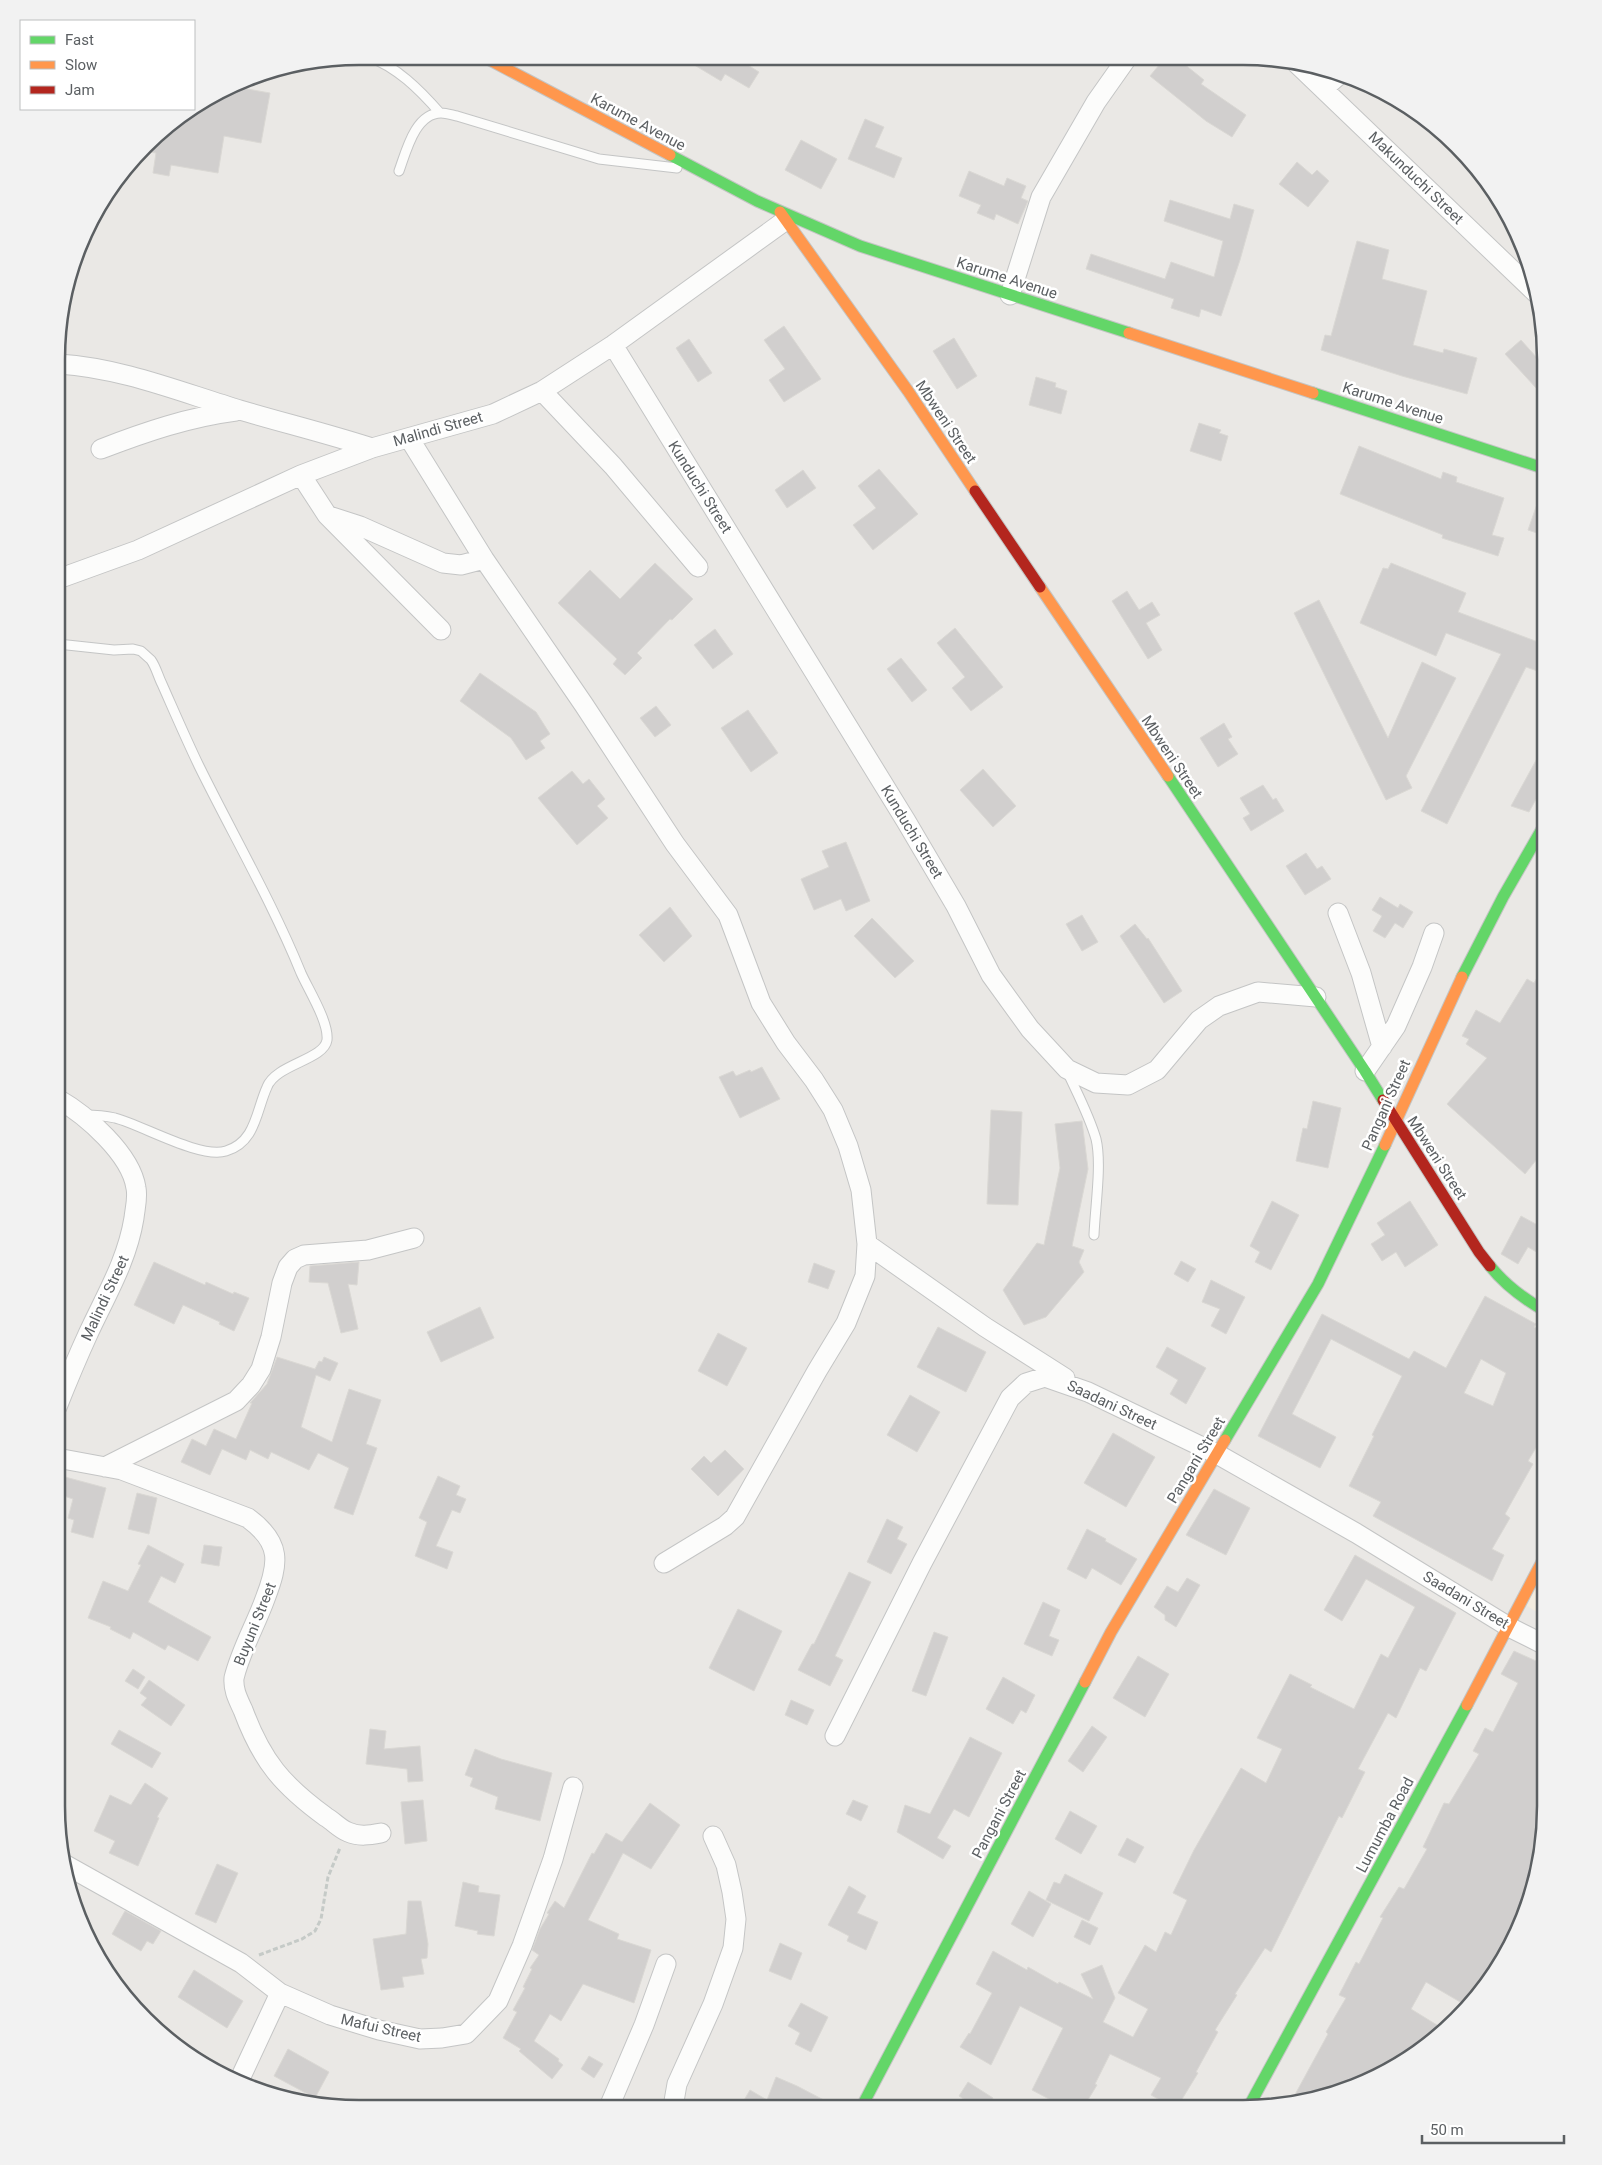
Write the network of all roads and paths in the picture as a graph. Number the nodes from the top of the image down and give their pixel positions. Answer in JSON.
{"nodes":[{"id":1,"x":386,"y":65,"type":"edge"},
{"id":2,"x":499,"y":65,"type":"edge"},
{"id":3,"x":1123,"y":65,"type":"edge"},
{"id":4,"x":1307,"y":72,"type":"edge"},
{"id":5,"x":1333,"y":80,"type":"edge"},
{"id":6,"x":1324,"y":88,"type":"junction"},
{"id":7,"x":440,"y":113,"type":"junction"},
{"id":8,"x":694,"y":169,"type":"junction"},
{"id":9,"x":399,"y":171,"type":"dead end"},
{"id":10,"x":783,"y":216,"type":"junction"},
{"id":11,"x":1527,"y":285,"type":"edge"},
{"id":12,"x":1010,"y":295,"type":"junction"},
{"id":13,"x":613,"y":345,"type":"junction"},
{"id":14,"x":65,"y":365,"type":"edge"},
{"id":15,"x":542,"y":391,"type":"junction"},
{"id":16,"x":240,"y":410,"type":"junction"},
{"id":17,"x":409,"y":438,"type":"junction"},
{"id":18,"x":372,"y":448,"type":"junction"},
{"id":19,"x":101,"y":449,"type":"dead end"},
{"id":20,"x":1537,"y":466,"type":"edge"},
{"id":21,"x":301,"y":475,"type":"junction"},
{"id":22,"x":327,"y":515,"type":"junction"},
{"id":23,"x":484,"y":559,"type":"junction"},
{"id":24,"x":698,"y":567,"type":"dead end"},
{"id":25,"x":65,"y":576,"type":"edge"},
{"id":26,"x":441,"y":630,"type":"dead end"},
{"id":27,"x":65,"y":645,"type":"edge"},
{"id":28,"x":1537,"y":838,"type":"edge"},
{"id":29,"x":1338,"y":913,"type":"dead end"},
{"id":30,"x":1434,"y":933,"type":"dead end"},
{"id":31,"x":1316,"y":997,"type":"junction"},
{"id":32,"x":1382,"y":1047,"type":"junction"},
{"id":33,"x":1065,"y":1067,"type":"junction"},
{"id":34,"x":1365,"y":1071,"type":"junction"},
{"id":35,"x":65,"y":1103,"type":"edge"},
{"id":36,"x":83,"y":1115,"type":"junction"},
{"id":37,"x":1395,"y":1121,"type":"junction"},
{"id":38,"x":1094,"y":1235,"type":"dead end"},
{"id":39,"x":414,"y":1238,"type":"dead end"},
{"id":40,"x":868,"y":1244,"type":"junction"},
{"id":41,"x":1537,"y":1305,"type":"edge"},
{"id":42,"x":65,"y":1363,"type":"edge"},
{"id":43,"x":1088,"y":1392,"type":"junction"},
{"id":44,"x":1217,"y":1454,"type":"junction"},
{"id":45,"x":65,"y":1459,"type":"edge"},
{"id":46,"x":105,"y":1466,"type":"junction"},
{"id":47,"x":664,"y":1563,"type":"dead end"},
{"id":48,"x":1537,"y":1572,"type":"edge"},
{"id":49,"x":1509,"y":1627,"type":"junction"},
{"id":50,"x":1537,"y":1641,"type":"edge"},
{"id":51,"x":835,"y":1736,"type":"dead end"},
{"id":52,"x":573,"y":1787,"type":"dead end"},
{"id":53,"x":346,"y":1832,"type":"junction"},
{"id":54,"x":381,"y":1832,"type":"dead end"},
{"id":55,"x":714,"y":1836,"type":"dead end"},
{"id":56,"x":72,"y":1869,"type":"edge"},
{"id":57,"x":241,"y":1963,"type":"junction"},
{"id":58,"x":666,"y":1964,"type":"dead end"},
{"id":59,"x":280,"y":1993,"type":"junction"},
{"id":60,"x":241,"y":2076,"type":"edge"},
{"id":61,"x":1253,"y":2099,"type":"edge"},
{"id":62,"x":612,"y":2100,"type":"edge"},
{"id":63,"x":674,"y":2100,"type":"edge"},
{"id":64,"x":865,"y":2100,"type":"edge"}],
"edges":[{"from":1,"to":7,"type":"lane"},
{"from":2,"to":8,"type":"street","name":"Karume Avenue"},
{"from":3,"to":12,"type":"street"},
{"from":4,"to":6,"type":"street","name":"Makunduchi Street"},
{"from":5,"to":6,"type":"street"},
{"from":6,"to":11,"type":"street","name":"Makunduchi Street"},
{"from":7,"to":8,"type":"lane"},
{"from":7,"to":9,"type":"lane"},
{"from":8,"to":10,"type":"street","name":"Karume Avenue"},
{"from":10,"to":12,"type":"street","name":"Karume Avenue"},
{"from":10,"to":13,"type":"street","name":"Malindi Street"},
{"from":10,"to":31,"type":"street","name":"Mbweni Street"},
{"from":12,"to":20,"type":"street","name":"Karume Avenue"},
{"from":13,"to":15,"type":"street","name":"Malindi Street"},
{"from":13,"to":33,"type":"street","name":"Kunduchi Street"},
{"from":14,"to":16,"type":"street"},
{"from":15,"to":17,"type":"street","name":"Malindi Street"},
{"from":15,"to":24,"type":"street"},
{"from":16,"to":18,"type":"street"},
{"from":16,"to":19,"type":"street"},
{"from":17,"to":18,"type":"street","name":"Malindi Street"},
{"from":17,"to":23,"type":"street"},
{"from":18,"to":21,"type":"street","name":"Malindi Street"},
{"from":21,"to":22,"type":"street"},
{"from":21,"to":25,"type":"street","name":"Malindi Street"},
{"from":22,"to":23,"type":"street"},
{"from":22,"to":26,"type":"street"},
{"from":23,"to":40,"type":"street"},
{"from":27,"to":36,"type":"lane"},
{"from":28,"to":37,"type":"street","name":"Pangani Street"},
{"from":29,"to":32,"type":"street"},
{"from":30,"to":32,"type":"street"},
{"from":31,"to":33,"type":"street","name":"Kunduchi Street"},
{"from":31,"to":34,"type":"street","name":"Mbweni Street"},
{"from":32,"to":34,"type":"street"},
{"from":33,"to":38,"type":"lane"},
{"from":34,"to":37,"type":"street","name":"Mbweni Street"},
{"from":35,"to":36,"type":"street","name":"Malindi Street"},
{"from":36,"to":42,"type":"street","name":"Malindi Street"},
{"from":37,"to":41,"type":"street","name":"Mbweni Street"},
{"from":37,"to":44,"type":"street","name":"Pangani Street"},
{"from":39,"to":46,"type":"street"},
{"from":40,"to":43,"type":"street"},
{"from":40,"to":47,"type":"street"},
{"from":43,"to":44,"type":"street","name":"Saadani Street"},
{"from":43,"to":51,"type":"street","name":"Saadani Street"},
{"from":44,"to":49,"type":"street","name":"Saadani Street"},
{"from":44,"to":64,"type":"street","name":"Pangani Street"},
{"from":45,"to":46,"type":"street","name":"Buyuni Street"},
{"from":46,"to":53,"type":"street","name":"Buyuni Street"},
{"from":48,"to":49,"type":"street","name":"Lumumba Road"},
{"from":49,"to":50,"type":"street","name":"Saadani Street"},
{"from":49,"to":61,"type":"street","name":"Lumumba Road"},
{"from":52,"to":59,"type":"street","name":"Mafui Street"},
{"from":53,"to":54,"type":"street"},
{"from":53,"to":57,"type":"path"},
{"from":55,"to":63,"type":"street"},
{"from":56,"to":57,"type":"street","name":"Mafui Street"},
{"from":57,"to":59,"type":"street","name":"Mafui Street"},
{"from":58,"to":62,"type":"street"},
{"from":59,"to":60,"type":"street"}]}
